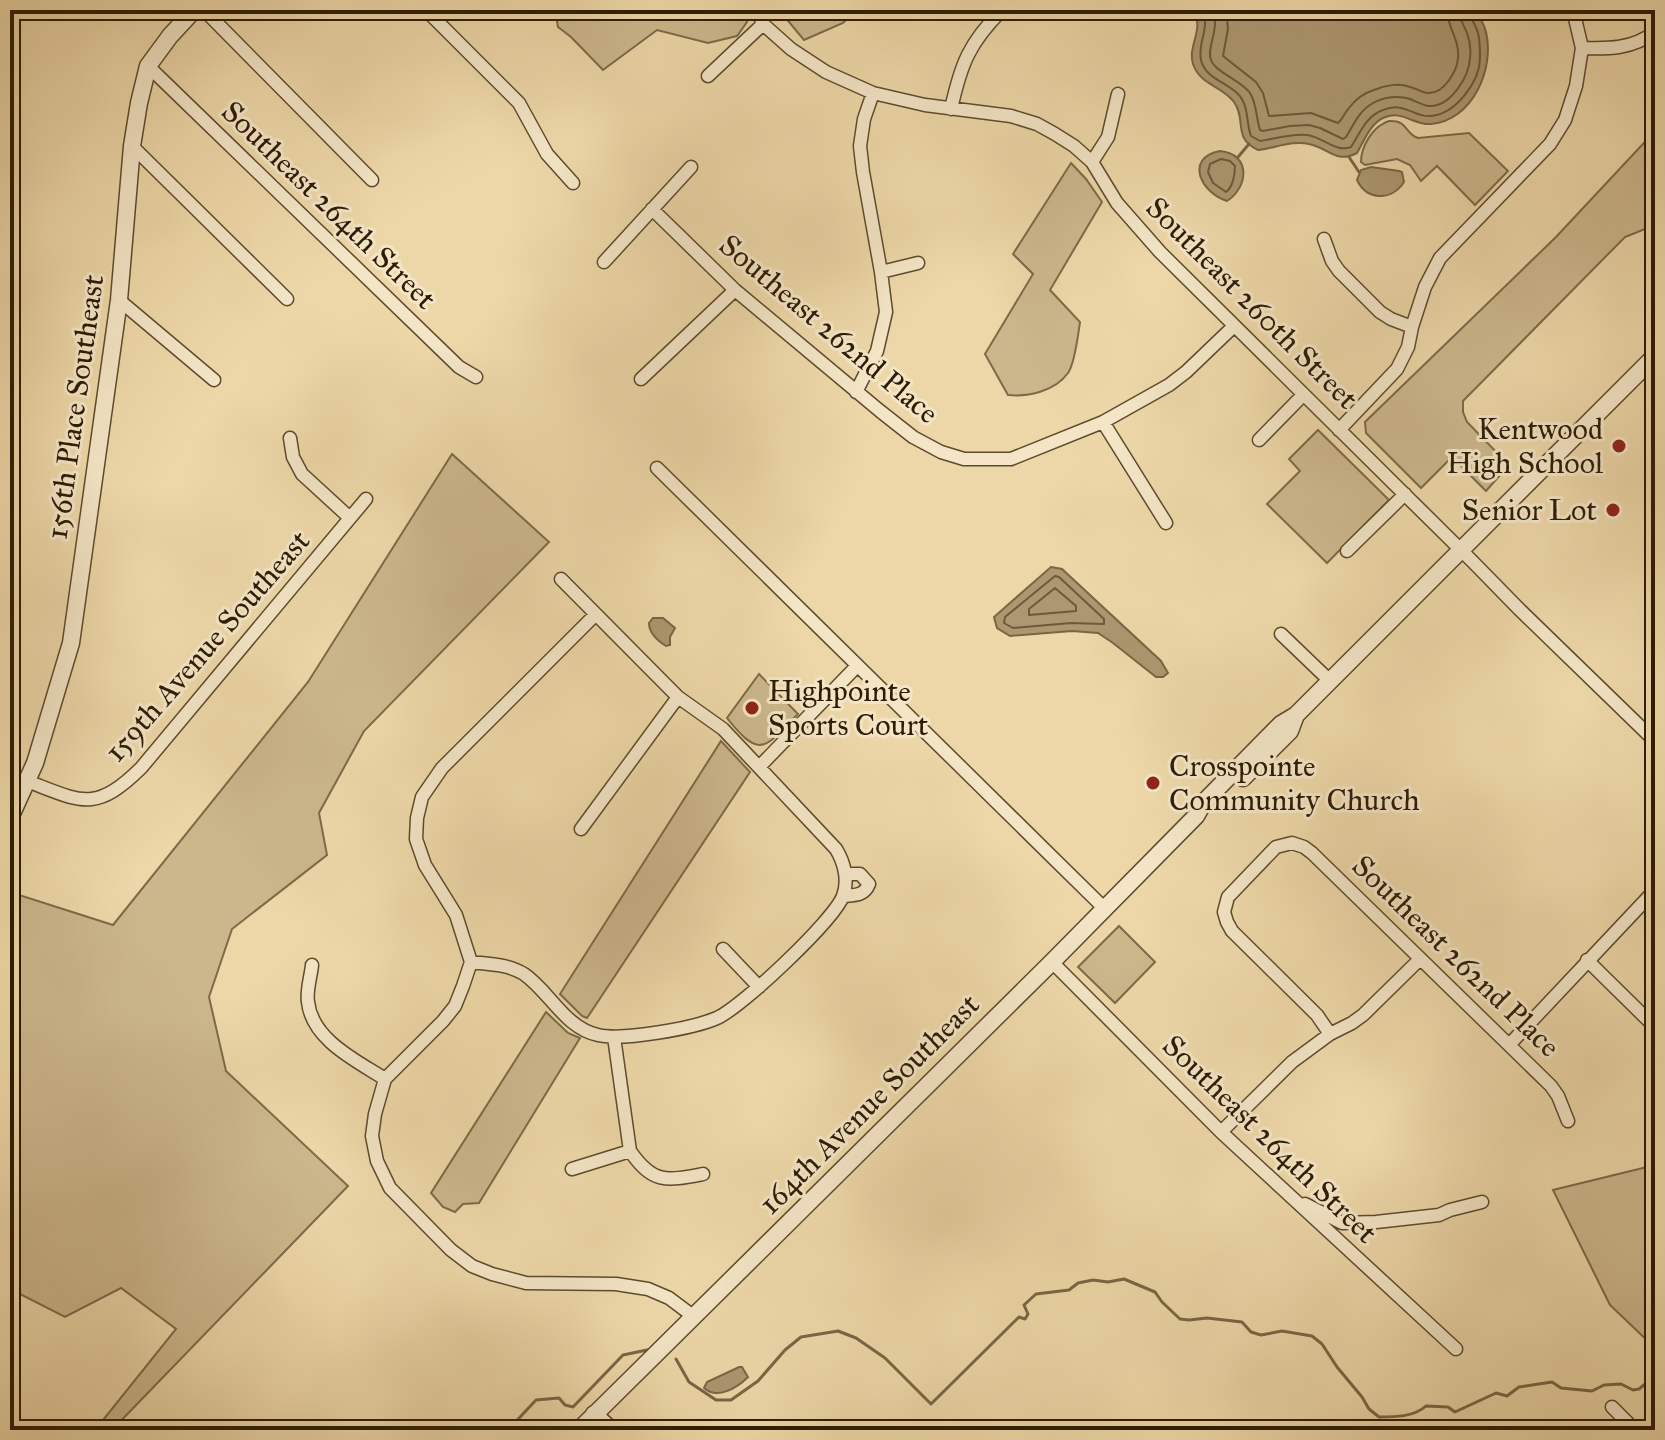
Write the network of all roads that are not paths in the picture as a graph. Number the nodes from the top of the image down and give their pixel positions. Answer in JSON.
{"nodes":[{"id":1,"x":194,"y":10,"type":"edge"},
{"id":2,"x":204,"y":10,"type":"edge"},
{"id":3,"x":426,"y":10,"type":"edge"},
{"id":4,"x":757,"y":10,"type":"edge"},
{"id":5,"x":1002,"y":10,"type":"edge"},
{"id":6,"x":1573,"y":10,"type":"edge"},
{"id":7,"x":763,"y":24,"type":"junction"},
{"id":8,"x":1655,"y":32,"type":"edge"},
{"id":9,"x":1582,"y":48,"type":"junction"},
{"id":10,"x":148,"y":66,"type":"junction"},
{"id":11,"x":708,"y":76,"type":"dead end"},
{"id":12,"x":873,"y":93,"type":"junction"},
{"id":13,"x":1118,"y":94,"type":"dead end"},
{"id":14,"x":951,"y":109,"type":"junction"},
{"id":15,"x":132,"y":146,"type":"junction"},
{"id":16,"x":1092,"y":162,"type":"junction"},
{"id":17,"x":691,"y":167,"type":"dead end"},
{"id":18,"x":372,"y":180,"type":"dead end"},
{"id":19,"x":573,"y":183,"type":"dead end"},
{"id":20,"x":652,"y":209,"type":"junction"},
{"id":21,"x":1324,"y":239,"type":"dead end"},
{"id":22,"x":604,"y":262,"type":"dead end"},
{"id":23,"x":918,"y":263,"type":"dead end"},
{"id":24,"x":881,"y":272,"type":"junction"},
{"id":25,"x":735,"y":290,"type":"junction"},
{"id":26,"x":287,"y":299,"type":"dead end"},
{"id":27,"x":119,"y":300,"type":"junction"},
{"id":28,"x":1234,"y":326,"type":"junction"},
{"id":29,"x":1412,"y":327,"type":"junction"},
{"id":30,"x":1655,"y":356,"type":"edge"},
{"id":31,"x":476,"y":377,"type":"dead end"},
{"id":32,"x":641,"y":379,"type":"dead end"},
{"id":33,"x":214,"y":380,"type":"dead end"},
{"id":34,"x":856,"y":392,"type":"junction"},
{"id":35,"x":1303,"y":395,"type":"junction"},
{"id":36,"x":1103,"y":422,"type":"junction"},
{"id":37,"x":1339,"y":430,"type":"junction"},
{"id":38,"x":290,"y":438,"type":"dead end"},
{"id":39,"x":1259,"y":440,"type":"dead end"},
{"id":40,"x":657,"y":468,"type":"dead end"},
{"id":41,"x":1405,"y":494,"type":"junction"},
{"id":42,"x":366,"y":499,"type":"dead end"},
{"id":43,"x":350,"y":518,"type":"junction"},
{"id":44,"x":1166,"y":523,"type":"dead end"},
{"id":45,"x":1461,"y":549,"type":"junction"},
{"id":46,"x":1347,"y":551,"type":"dead end"},
{"id":47,"x":561,"y":579,"type":"dead end"},
{"id":48,"x":595,"y":615,"type":"junction"},
{"id":49,"x":1281,"y":634,"type":"dead end"},
{"id":50,"x":857,"y":666,"type":"junction"},
{"id":51,"x":1330,"y":681,"type":"junction"},
{"id":52,"x":678,"y":697,"type":"junction"},
{"id":53,"x":1655,"y":741,"type":"edge"},
{"id":54,"x":759,"y":767,"type":"junction"},
{"id":55,"x":27,"y":781,"type":"junction"},
{"id":56,"x":10,"y":818,"type":"edge"},
{"id":57,"x":581,"y":829,"type":"dead end"},
{"id":58,"x":845,"y":874,"type":"junction"},
{"id":59,"x":1655,"y":890,"type":"edge"},
{"id":60,"x":844,"y":893,"type":"junction"},
{"id":61,"x":1104,"y":908,"type":"junction"},
{"id":62,"x":723,"y":949,"type":"dead end"},
{"id":63,"x":1420,"y":959,"type":"junction"},
{"id":64,"x":1587,"y":960,"type":"junction"},
{"id":65,"x":471,"y":962,"type":"junction"},
{"id":66,"x":1052,"y":962,"type":"junction"},
{"id":67,"x":312,"y":965,"type":"dead end"},
{"id":68,"x":759,"y":987,"type":"junction"},
{"id":69,"x":1655,"y":1027,"type":"edge"},
{"id":70,"x":1330,"y":1034,"type":"junction"},
{"id":71,"x":614,"y":1037,"type":"junction"},
{"id":72,"x":1509,"y":1045,"type":"junction"},
{"id":73,"x":385,"y":1079,"type":"junction"},
{"id":74,"x":1568,"y":1121,"type":"dead end"},
{"id":75,"x":1221,"y":1132,"type":"junction"},
{"id":76,"x":630,"y":1151,"type":"junction"},
{"id":77,"x":572,"y":1169,"type":"dead end"},
{"id":78,"x":703,"y":1174,"type":"dead end"},
{"id":79,"x":1282,"y":1190,"type":"junction"},
{"id":80,"x":1482,"y":1202,"type":"dead end"},
{"id":81,"x":693,"y":1316,"type":"junction"},
{"id":82,"x":1456,"y":1349,"type":"dead end"},
{"id":83,"x":1612,"y":1407,"type":"dead end"},
{"id":84,"x":594,"y":1414,"type":"junction"},
{"id":85,"x":579,"y":1430,"type":"edge"},
{"id":86,"x":611,"y":1430,"type":"edge"},
{"id":87,"x":1635,"y":1430,"type":"edge"}],
"edges":[{"from":1,"to":10,"type":"street","name":"156th Place Southeast"},
{"from":2,"to":18,"type":"street"},
{"from":3,"to":19,"type":"street"},
{"from":4,"to":7,"type":"street","name":"Southeast 260th Street"},
{"from":5,"to":14,"type":"street"},
{"from":6,"to":9,"type":"street"},
{"from":7,"to":11,"type":"street"},
{"from":7,"to":12,"type":"street","name":"Southeast 260th Street"},
{"from":8,"to":9,"type":"street"},
{"from":9,"to":29,"type":"street"},
{"from":10,"to":15,"type":"street","name":"156th Place Southeast"},
{"from":10,"to":31,"type":"street","name":"Southeast 264th Street"},
{"from":12,"to":14,"type":"street","name":"Southeast 260th Street"},
{"from":12,"to":24,"type":"street"},
{"from":13,"to":16,"type":"street"},
{"from":14,"to":16,"type":"street","name":"Southeast 260th Street"},
{"from":15,"to":26,"type":"street"},
{"from":15,"to":27,"type":"street","name":"156th Place Southeast"},
{"from":16,"to":28,"type":"street","name":"Southeast 260th Street"},
{"from":17,"to":20,"type":"street"},
{"from":20,"to":22,"type":"street"},
{"from":20,"to":25,"type":"street","name":"Southeast 262nd Place"},
{"from":21,"to":29,"type":"street"},
{"from":23,"to":24,"type":"street"},
{"from":24,"to":34,"type":"street"},
{"from":25,"to":32,"type":"street"},
{"from":25,"to":34,"type":"street","name":"Southeast 262nd Place"},
{"from":27,"to":33,"type":"street"},
{"from":27,"to":55,"type":"street","name":"156th Place Southeast"},
{"from":28,"to":35,"type":"street","name":"Southeast 260th Street"},
{"from":28,"to":36,"type":"street","name":"Southeast 262nd Place"},
{"from":29,"to":37,"type":"street"},
{"from":30,"to":45,"type":"street","name":"164th Avenue Southeast"},
{"from":34,"to":36,"type":"street","name":"Southeast 262nd Place"},
{"from":35,"to":37,"type":"street","name":"Southeast 260th Street"},
{"from":35,"to":39,"type":"street"},
{"from":36,"to":44,"type":"street"},
{"from":37,"to":41,"type":"street","name":"Southeast 260th Street"},
{"from":38,"to":43,"type":"street"},
{"from":40,"to":50,"type":"street"},
{"from":41,"to":45,"type":"street","name":"Southeast 260th Street"},
{"from":41,"to":46,"type":"street"},
{"from":42,"to":43,"type":"street","name":"159th Avenue Southeast"},
{"from":43,"to":55,"type":"street","name":"159th Avenue Southeast"},
{"from":45,"to":51,"type":"street","name":"164th Avenue Southeast"},
{"from":45,"to":53,"type":"street","name":"Southeast 260th Street"},
{"from":47,"to":48,"type":"street"},
{"from":48,"to":52,"type":"street"},
{"from":48,"to":65,"type":"street"},
{"from":49,"to":51,"type":"street"},
{"from":50,"to":54,"type":"street"},
{"from":50,"to":61,"type":"street"},
{"from":51,"to":61,"type":"street","name":"164th Avenue Southeast"},
{"from":52,"to":54,"type":"street"},
{"from":52,"to":57,"type":"street"},
{"from":54,"to":58,"type":"street"},
{"from":55,"to":56,"type":"street","name":"156th Place Southeast"},
{"from":58,"to":60,"type":"street"},
{"from":58,"to":60,"type":"street"},
{"from":59,"to":64,"type":"street"},
{"from":60,"to":68,"type":"street"},
{"from":61,"to":66,"type":"street","name":"164th Avenue Southeast"},
{"from":62,"to":68,"type":"street"},
{"from":63,"to":70,"type":"street"},
{"from":63,"to":70,"type":"street","name":"Southeast 262nd Place"},
{"from":63,"to":72,"type":"street","name":"Southeast 262nd Place"},
{"from":64,"to":69,"type":"street"},
{"from":64,"to":72,"type":"street"},
{"from":65,"to":71,"type":"street"},
{"from":65,"to":73,"type":"street"},
{"from":66,"to":75,"type":"street","name":"Southeast 264th Street"},
{"from":66,"to":81,"type":"street","name":"164th Avenue Southeast"},
{"from":67,"to":73,"type":"street"},
{"from":68,"to":71,"type":"street"},
{"from":70,"to":75,"type":"street"},
{"from":71,"to":76,"type":"street"},
{"from":72,"to":74,"type":"street","name":"Southeast 262nd Place"},
{"from":73,"to":81,"type":"street"},
{"from":75,"to":79,"type":"street","name":"Southeast 264th Street"},
{"from":76,"to":77,"type":"street"},
{"from":76,"to":78,"type":"street"},
{"from":79,"to":80,"type":"street"},
{"from":79,"to":82,"type":"street","name":"Southeast 264th Street"},
{"from":81,"to":84,"type":"street","name":"164th Avenue Southeast"},
{"from":83,"to":87,"type":"street"},
{"from":84,"to":85,"type":"street","name":"164th Avenue Southeast"},
{"from":84,"to":86,"type":"street"}]}
